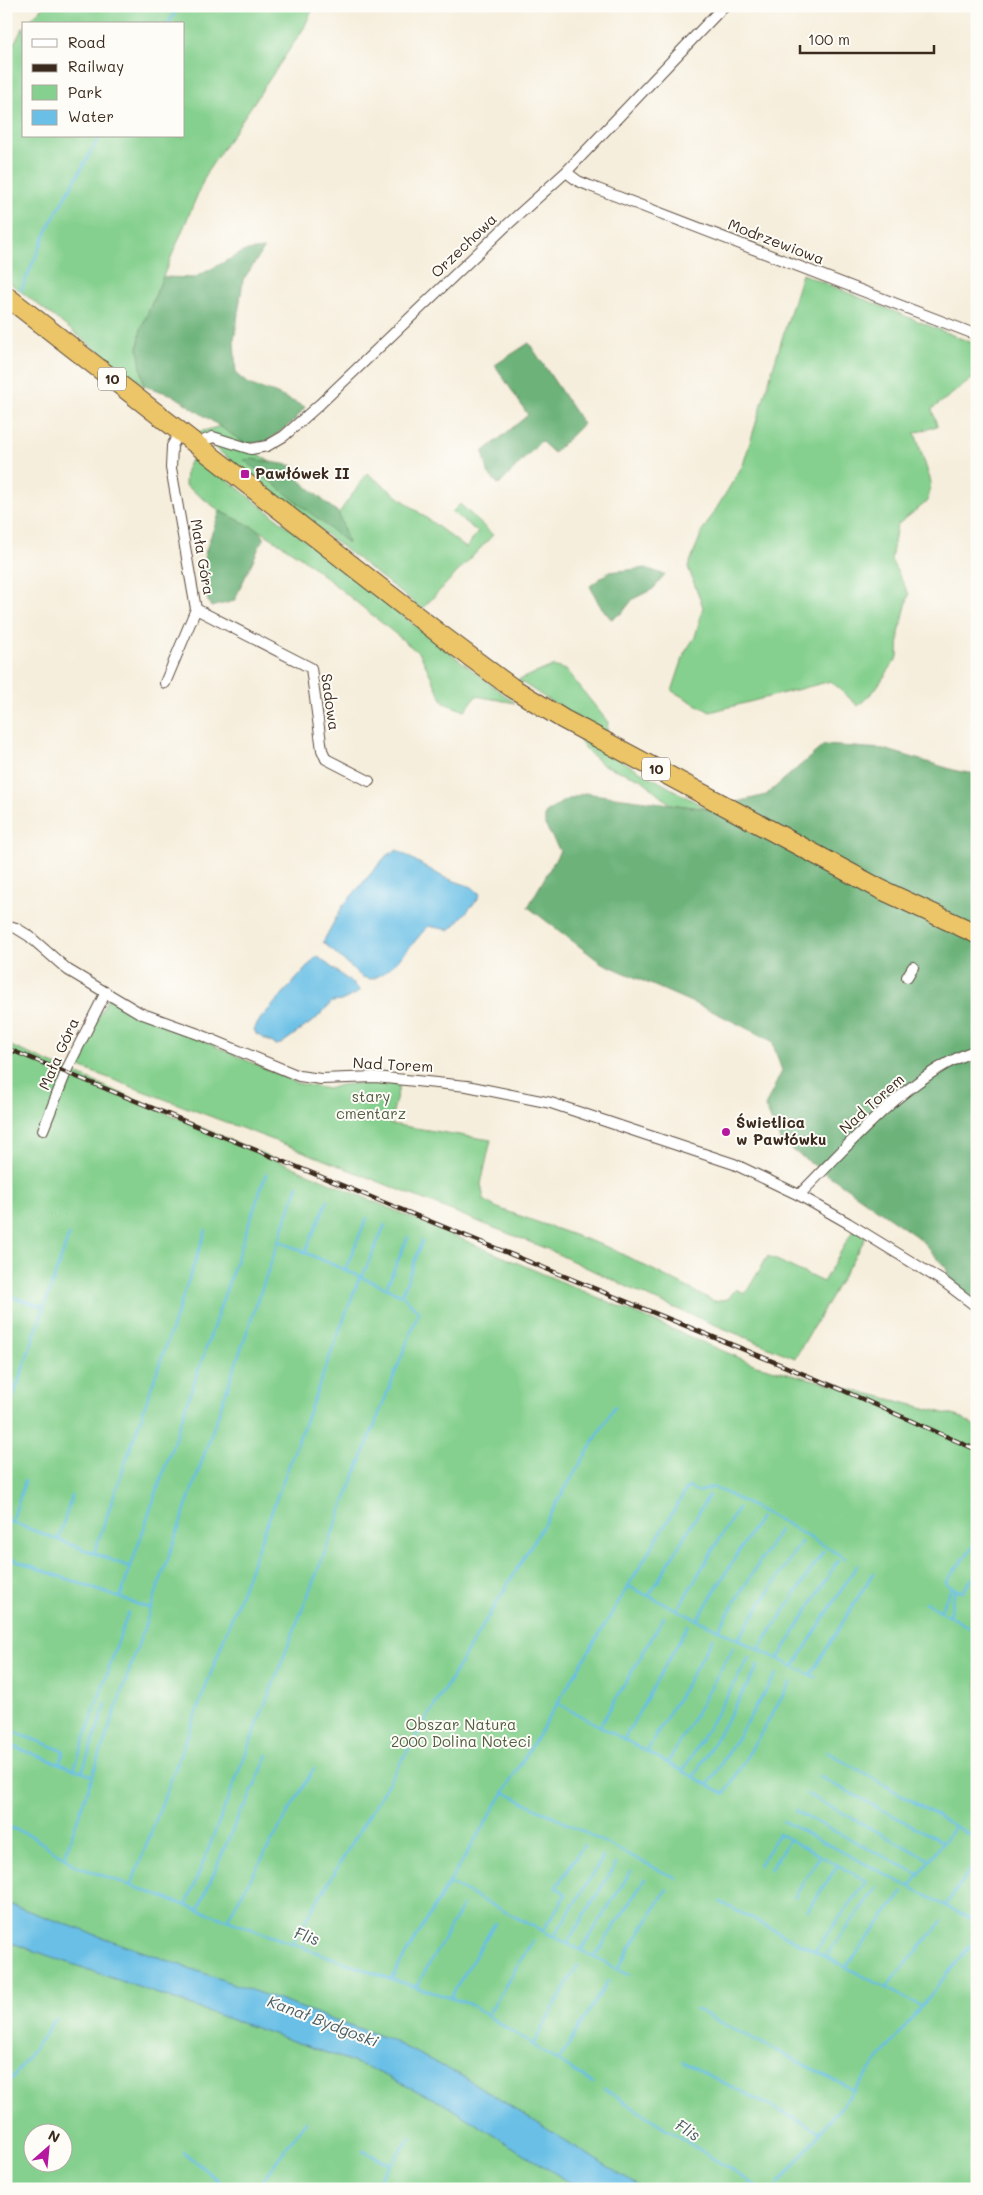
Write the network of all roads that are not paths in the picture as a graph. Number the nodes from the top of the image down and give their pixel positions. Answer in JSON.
{"nodes":[{"id":1,"x":720,"y":8,"type":"edge"},
{"id":2,"x":566,"y":172,"type":"junction"},
{"id":3,"x":6,"y":296,"type":"edge"},
{"id":4,"x":977,"y":336,"type":"edge"},
{"id":5,"x":180,"y":432,"type":"junction"},
{"id":6,"x":199,"y":446,"type":"junction"},
{"id":7,"x":196,"y":609,"type":"junction"},
{"id":8,"x":164,"y":683,"type":"dead end"},
{"id":9,"x":369,"y":781,"type":"dead end"},
{"id":10,"x":6,"y":925,"type":"edge"},
{"id":11,"x":977,"y":934,"type":"edge"},
{"id":12,"x":912,"y":967,"type":"dead end"},
{"id":13,"x":907,"y":977,"type":"dead end"},
{"id":14,"x":106,"y":992,"type":"junction"},
{"id":15,"x":977,"y":1050,"type":"edge"},
{"id":16,"x":43,"y":1130,"type":"dead end"},
{"id":17,"x":799,"y":1195,"type":"junction"},
{"id":18,"x":977,"y":1307,"type":"edge"}],
"edges":[{"from":1,"to":2,"type":"street","name":"Orzechowa"},
{"from":2,"to":4,"type":"street","name":"Modrzewiowa"},
{"from":2,"to":6,"type":"street","name":"Orzechowa"},
{"from":3,"to":5,"type":"highway","number":"10"},
{"from":5,"to":6,"type":"highway","number":"10"},
{"from":5,"to":7,"type":"street","name":"Mała Góra"},
{"from":6,"to":11,"type":"highway","number":"10"},
{"from":7,"to":8,"type":"street","name":"Mała Góra"},
{"from":7,"to":9,"type":"street","name":"Sadowa"},
{"from":10,"to":14,"type":"street","name":"Nad Torem"},
{"from":12,"to":13,"type":"street"},
{"from":14,"to":16,"type":"street","name":"Mała Góra"},
{"from":14,"to":17,"type":"street","name":"Nad Torem"},
{"from":15,"to":17,"type":"street","name":"Nad Torem"},
{"from":17,"to":18,"type":"street","name":"Nad Torem"}]}
